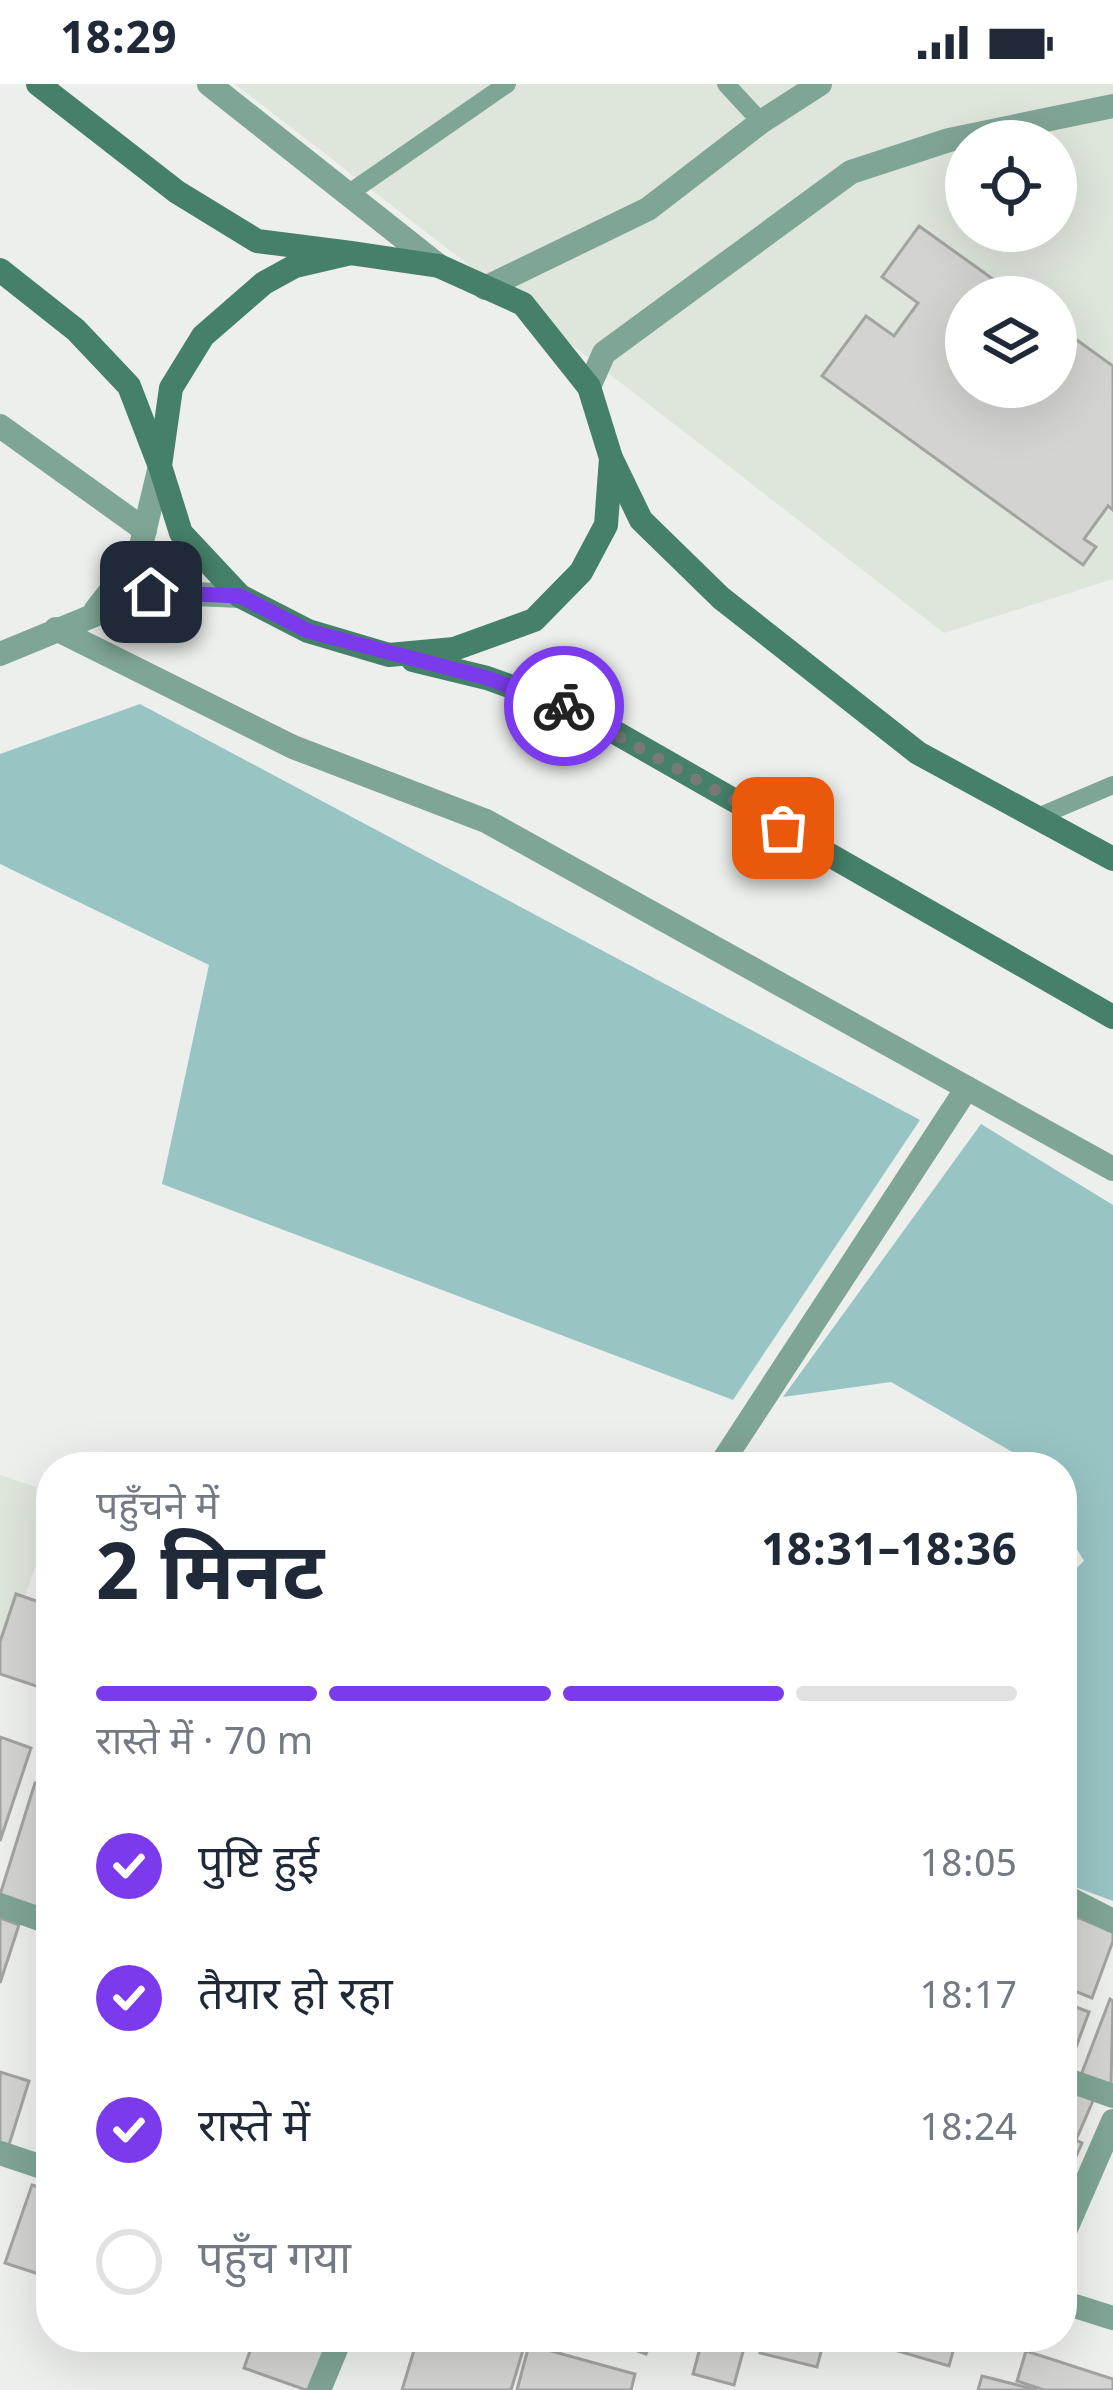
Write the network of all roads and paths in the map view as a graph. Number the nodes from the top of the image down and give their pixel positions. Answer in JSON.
{"nodes":[{"id":1,"x":38,"y":84,"type":"edge"},
{"id":2,"x":208,"y":84,"type":"edge"},
{"id":3,"x":507,"y":84,"type":"edge"},
{"id":4,"x":726,"y":84,"type":"edge"},
{"id":5,"x":820,"y":84,"type":"edge"},
{"id":6,"x":1113,"y":106,"type":"edge"},
{"id":7,"x":761,"y":122,"type":"junction"},
{"id":8,"x":349,"y":194,"type":"junction"},
{"id":9,"x":351,"y":253,"type":"junction"},
{"id":10,"x":440,"y":266,"type":"junction"},
{"id":11,"x":0,"y":270,"type":"edge"},
{"id":12,"x":485,"y":288,"type":"junction"},
{"id":13,"x":589,"y":387,"type":"junction"},
{"id":14,"x":0,"y":426,"type":"edge"},
{"id":15,"x":611,"y":458,"type":"junction"},
{"id":16,"x":160,"y":466,"type":"junction"},
{"id":17,"x":145,"y":530,"type":"junction"},
{"id":18,"x":240,"y":596,"type":"junction"},
{"id":19,"x":94,"y":613,"type":"junction"},
{"id":20,"x":56,"y":629,"type":"junction"},
{"id":21,"x":0,"y":654,"type":"edge"},
{"id":22,"x":389,"y":655,"type":"junction"},
{"id":23,"x":1113,"y":785,"type":"edge"},
{"id":24,"x":1040,"y":816,"type":"junction"},
{"id":25,"x":1113,"y":859,"type":"edge"},
{"id":26,"x":1113,"y":1017,"type":"edge"},
{"id":27,"x":967,"y":1088,"type":"junction"},
{"id":28,"x":1113,"y":1168,"type":"edge"},
{"id":29,"x":728,"y":1452,"type":"edge"},
{"id":30,"x":1077,"y":1903,"type":"edge"},
{"id":31,"x":0,"y":1905,"type":"edge"},
{"id":32,"x":36,"y":1918,"type":"edge"},
{"id":33,"x":1113,"y":1922,"type":"edge"},
{"id":34,"x":1077,"y":2083,"type":"edge"},
{"id":35,"x":1113,"y":2096,"type":"edge"},
{"id":36,"x":1113,"y":2121,"type":"edge"},
{"id":37,"x":0,"y":2153,"type":"edge"},
{"id":38,"x":36,"y":2165,"type":"edge"},
{"id":39,"x":1077,"y":2204,"type":"edge"},
{"id":40,"x":1077,"y":2307,"type":"edge"},
{"id":41,"x":1113,"y":2318,"type":"edge"},
{"id":42,"x":335,"y":2352,"type":"edge"},
{"id":43,"x":319,"y":2390,"type":"edge"}],
"edges":[{"from":1,"to":9,"type":"main road"},
{"from":2,"to":8,"type":"street"},
{"from":3,"to":8,"type":"lane"},
{"from":4,"to":7,"type":"lane"},
{"from":5,"to":7,"type":"street"},
{"from":6,"to":13,"type":"street"},
{"from":7,"to":12,"type":"street"},
{"from":8,"to":10,"type":"street"},
{"from":9,"to":10,"type":"main road"},
{"from":9,"to":16,"type":"main road"},
{"from":10,"to":12,"type":"main road"},
{"from":11,"to":16,"type":"main road"},
{"from":12,"to":13,"type":"main road"},
{"from":13,"to":15,"type":"main road"},
{"from":14,"to":17,"type":"street"},
{"from":15,"to":22,"type":"main road"},
{"from":15,"to":24,"type":"main road"},
{"from":16,"to":17,"type":"street"},
{"from":16,"to":18,"type":"main road"},
{"from":17,"to":19,"type":"street"},
{"from":18,"to":19,"type":"street"},
{"from":18,"to":22,"type":"main road"},
{"from":19,"to":20,"type":"street"},
{"from":20,"to":21,"type":"street"},
{"from":20,"to":27,"type":"street"},
{"from":22,"to":26,"type":"main road"},
{"from":23,"to":24,"type":"lane"},
{"from":24,"to":25,"type":"main road"},
{"from":27,"to":28,"type":"street"},
{"from":27,"to":29,"type":"street"},
{"from":30,"to":33,"type":"street"},
{"from":31,"to":32,"type":"street"},
{"from":34,"to":35,"type":"street"},
{"from":36,"to":39,"type":"street"},
{"from":37,"to":38,"type":"street"},
{"from":40,"to":41,"type":"street"},
{"from":42,"to":43,"type":"street"}]}
